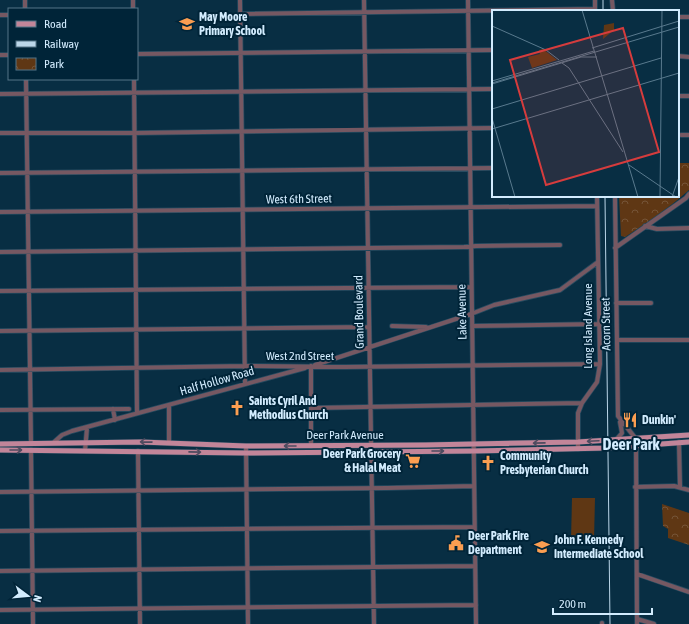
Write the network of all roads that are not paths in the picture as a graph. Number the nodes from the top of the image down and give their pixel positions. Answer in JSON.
{"nodes":[{"id":1,"x":240,"y":0,"type":"edge"},
{"id":2,"x":364,"y":0,"type":"edge"},
{"id":3,"x":468,"y":0,"type":"edge"},
{"id":4,"x":595,"y":0,"type":"edge"},
{"id":5,"x":612,"y":0,"type":"edge"},
{"id":6,"x":595,"y":10,"type":"edge"},
{"id":7,"x":613,"y":10,"type":"edge"},
{"id":8,"x":468,"y":11,"type":"junction"},
{"id":9,"x":492,"y":11,"type":"edge"},
{"id":10,"x":364,"y":13,"type":"junction"},
{"id":11,"x":240,"y":14,"type":"junction"},
{"id":12,"x":468,"y":50,"type":"junction"},
{"id":13,"x":492,"y":50,"type":"edge"},
{"id":14,"x":365,"y":51,"type":"junction"},
{"id":15,"x":241,"y":52,"type":"junction"},
{"id":16,"x":138,"y":54,"type":"edge"},
{"id":17,"x":679,"y":56,"type":"edge"},
{"id":18,"x":689,"y":57,"type":"edge"},
{"id":19,"x":26,"y":80,"type":"edge"},
{"id":20,"x":134,"y":80,"type":"edge"},
{"id":21,"x":468,"y":89,"type":"junction"},
{"id":22,"x":492,"y":89,"type":"edge"},
{"id":23,"x":365,"y":91,"type":"junction"},
{"id":24,"x":242,"y":92,"type":"junction"},
{"id":25,"x":134,"y":93,"type":"junction"},
{"id":26,"x":0,"y":94,"type":"edge"},
{"id":27,"x":27,"y":94,"type":"junction"},
{"id":28,"x":469,"y":128,"type":"junction"},
{"id":29,"x":492,"y":128,"type":"edge"},
{"id":30,"x":365,"y":130,"type":"junction"},
{"id":31,"x":242,"y":131,"type":"junction"},
{"id":32,"x":0,"y":133,"type":"edge"},
{"id":33,"x":27,"y":133,"type":"junction"},
{"id":34,"x":134,"y":133,"type":"junction"},
{"id":35,"x":681,"y":135,"type":"dead end"},
{"id":36,"x":689,"y":135,"type":"edge"},
{"id":37,"x":469,"y":168,"type":"junction"},
{"id":38,"x":492,"y":168,"type":"edge"},
{"id":39,"x":366,"y":170,"type":"junction"},
{"id":40,"x":243,"y":171,"type":"junction"},
{"id":41,"x":135,"y":172,"type":"junction"},
{"id":42,"x":0,"y":173,"type":"edge"},
{"id":43,"x":27,"y":173,"type":"junction"},
{"id":44,"x":689,"y":194,"type":"edge"},
{"id":45,"x":597,"y":197,"type":"edge"},
{"id":46,"x":615,"y":197,"type":"edge"},
{"id":47,"x":597,"y":206,"type":"junction"},
{"id":48,"x":470,"y":207,"type":"junction"},
{"id":49,"x":366,"y":209,"type":"junction"},
{"id":50,"x":243,"y":210,"type":"junction"},
{"id":51,"x":135,"y":211,"type":"junction"},
{"id":52,"x":0,"y":212,"type":"edge"},
{"id":53,"x":28,"y":212,"type":"junction"},
{"id":54,"x":645,"y":226,"type":"junction"},
{"id":55,"x":689,"y":228,"type":"edge"},
{"id":56,"x":560,"y":245,"type":"dead end"},
{"id":57,"x":470,"y":246,"type":"junction"},
{"id":58,"x":367,"y":248,"type":"junction"},
{"id":59,"x":615,"y":248,"type":"junction"},
{"id":60,"x":244,"y":250,"type":"junction"},
{"id":61,"x":136,"y":251,"type":"junction"},
{"id":62,"x":0,"y":252,"type":"edge"},
{"id":63,"x":28,"y":252,"type":"junction"},
{"id":64,"x":598,"y":262,"type":"junction"},
{"id":65,"x":368,"y":287,"type":"junction"},
{"id":66,"x":471,"y":287,"type":"junction"},
{"id":67,"x":244,"y":288,"type":"junction"},
{"id":68,"x":136,"y":290,"type":"junction"},
{"id":69,"x":0,"y":291,"type":"edge"},
{"id":70,"x":29,"y":291,"type":"junction"},
{"id":71,"x":616,"y":303,"type":"junction"},
{"id":72,"x":650,"y":303,"type":"dead end"},
{"id":73,"x":471,"y":314,"type":"junction"},
{"id":74,"x":599,"y":324,"type":"junction"},
{"id":75,"x":392,"y":326,"type":"dead end"},
{"id":76,"x":472,"y":326,"type":"junction"},
{"id":77,"x":369,"y":327,"type":"junction"},
{"id":78,"x":430,"y":327,"type":"junction"},
{"id":79,"x":244,"y":328,"type":"junction"},
{"id":80,"x":137,"y":329,"type":"junction"},
{"id":81,"x":29,"y":330,"type":"junction"},
{"id":82,"x":0,"y":331,"type":"edge"},
{"id":83,"x":617,"y":340,"type":"junction"},
{"id":84,"x":689,"y":340,"type":"edge"},
{"id":85,"x":369,"y":347,"type":"junction"},
{"id":86,"x":600,"y":364,"type":"junction"},
{"id":87,"x":473,"y":365,"type":"junction"},
{"id":88,"x":245,"y":366,"type":"junction"},
{"id":89,"x":311,"y":366,"type":"junction"},
{"id":90,"x":370,"y":366,"type":"junction"},
{"id":91,"x":137,"y":369,"type":"junction"},
{"id":92,"x":0,"y":370,"type":"edge"},
{"id":93,"x":30,"y":370,"type":"junction"},
{"id":94,"x":246,"y":383,"type":"junction"},
{"id":95,"x":582,"y":403,"type":"junction"},
{"id":96,"x":474,"y":404,"type":"junction"},
{"id":97,"x":169,"y":406,"type":"junction"},
{"id":98,"x":370,"y":406,"type":"junction"},
{"id":99,"x":311,"y":408,"type":"junction"},
{"id":100,"x":30,"y":409,"type":"junction"},
{"id":101,"x":113,"y":409,"type":"junction"},
{"id":102,"x":128,"y":409,"type":"dead end"},
{"id":103,"x":0,"y":410,"type":"edge"},
{"id":104,"x":138,"y":414,"type":"junction"},
{"id":105,"x":618,"y":416,"type":"junction"},
{"id":106,"x":115,"y":420,"type":"junction"},
{"id":107,"x":87,"y":428,"type":"junction"},
{"id":108,"x":689,"y":435,"type":"edge"},
{"id":109,"x":636,"y":439,"type":"junction"},
{"id":110,"x":616,"y":440,"type":"junction"},
{"id":111,"x":578,"y":442,"type":"junction"},
{"id":112,"x":679,"y":442,"type":"junction"},
{"id":113,"x":689,"y":442,"type":"edge"},
{"id":114,"x":53,"y":443,"type":"junction"},
{"id":115,"x":86,"y":443,"type":"junction"},
{"id":116,"x":169,"y":443,"type":"junction"},
{"id":117,"x":0,"y":444,"type":"edge"},
{"id":118,"x":31,"y":444,"type":"junction"},
{"id":119,"x":474,"y":444,"type":"junction"},
{"id":120,"x":371,"y":445,"type":"junction"},
{"id":121,"x":246,"y":446,"type":"junction"},
{"id":122,"x":311,"y":446,"type":"junction"},
{"id":123,"x":636,"y":446,"type":"junction"},
{"id":124,"x":578,"y":449,"type":"junction"},
{"id":125,"x":0,"y":450,"type":"edge"},
{"id":126,"x":31,"y":450,"type":"junction"},
{"id":127,"x":85,"y":451,"type":"junction"},
{"id":128,"x":371,"y":451,"type":"junction"},
{"id":129,"x":474,"y":451,"type":"junction"},
{"id":130,"x":138,"y":452,"type":"junction"},
{"id":131,"x":246,"y":453,"type":"junction"},
{"id":132,"x":474,"y":486,"type":"junction"},
{"id":133,"x":636,"y":487,"type":"junction"},
{"id":134,"x":680,"y":487,"type":"junction"},
{"id":135,"x":372,"y":488,"type":"junction"},
{"id":136,"x":246,"y":490,"type":"junction"},
{"id":137,"x":689,"y":490,"type":"edge"},
{"id":138,"x":138,"y":491,"type":"junction"},
{"id":139,"x":0,"y":492,"type":"edge"},
{"id":140,"x":31,"y":492,"type":"junction"},
{"id":141,"x":474,"y":527,"type":"junction"},
{"id":142,"x":372,"y":528,"type":"junction"},
{"id":143,"x":247,"y":529,"type":"junction"},
{"id":144,"x":139,"y":530,"type":"junction"},
{"id":145,"x":0,"y":531,"type":"edge"},
{"id":146,"x":32,"y":531,"type":"junction"},
{"id":147,"x":475,"y":566,"type":"junction"},
{"id":148,"x":372,"y":567,"type":"junction"},
{"id":149,"x":247,"y":569,"type":"junction"},
{"id":150,"x":33,"y":570,"type":"junction"},
{"id":151,"x":140,"y":570,"type":"junction"},
{"id":152,"x":0,"y":571,"type":"edge"},
{"id":153,"x":637,"y":574,"type":"junction"},
{"id":154,"x":689,"y":592,"type":"edge"},
{"id":155,"x":476,"y":605,"type":"junction"},
{"id":156,"x":373,"y":606,"type":"junction"},
{"id":157,"x":248,"y":608,"type":"junction"},
{"id":158,"x":140,"y":609,"type":"junction"},
{"id":159,"x":0,"y":610,"type":"edge"},
{"id":160,"x":33,"y":610,"type":"junction"},
{"id":161,"x":637,"y":622,"type":"edge"},
{"id":162,"x":33,"y":624,"type":"edge"},
{"id":163,"x":140,"y":624,"type":"edge"},
{"id":164,"x":248,"y":624,"type":"edge"},
{"id":165,"x":374,"y":624,"type":"edge"},
{"id":166,"x":476,"y":624,"type":"edge"},
{"id":167,"x":654,"y":624,"type":"edge"}],
"edges":[{"from":1,"to":11,"type":"street"},
{"from":2,"to":10,"type":"street","name":"Grand Boulevard"},
{"from":3,"to":8,"type":"street","name":"Lake Avenue"},
{"from":4,"to":6,"type":"street"},
{"from":5,"to":7,"type":"street"},
{"from":8,"to":9,"type":"street"},
{"from":8,"to":10,"type":"street"},
{"from":8,"to":12,"type":"street","name":"Lake Avenue"},
{"from":10,"to":11,"type":"street"},
{"from":10,"to":14,"type":"street","name":"Grand Boulevard"},
{"from":11,"to":15,"type":"street"},
{"from":12,"to":13,"type":"street"},
{"from":12,"to":14,"type":"street"},
{"from":12,"to":21,"type":"street","name":"Lake Avenue"},
{"from":14,"to":15,"type":"street"},
{"from":14,"to":23,"type":"street","name":"Grand Boulevard"},
{"from":15,"to":16,"type":"street"},
{"from":15,"to":24,"type":"street"},
{"from":17,"to":18,"type":"street"},
{"from":19,"to":27,"type":"street"},
{"from":20,"to":25,"type":"street"},
{"from":21,"to":22,"type":"street"},
{"from":21,"to":23,"type":"street"},
{"from":21,"to":28,"type":"street","name":"Lake Avenue"},
{"from":23,"to":24,"type":"street"},
{"from":23,"to":30,"type":"street","name":"Grand Boulevard"},
{"from":24,"to":25,"type":"street"},
{"from":24,"to":31,"type":"street"},
{"from":25,"to":27,"type":"street"},
{"from":25,"to":34,"type":"street"},
{"from":26,"to":27,"type":"street"},
{"from":27,"to":33,"type":"street"},
{"from":28,"to":29,"type":"street"},
{"from":28,"to":30,"type":"street"},
{"from":28,"to":37,"type":"street","name":"Lake Avenue"},
{"from":30,"to":31,"type":"street"},
{"from":30,"to":39,"type":"street","name":"Grand Boulevard"},
{"from":31,"to":34,"type":"street"},
{"from":31,"to":40,"type":"street"},
{"from":32,"to":33,"type":"street"},
{"from":33,"to":34,"type":"street"},
{"from":33,"to":43,"type":"street"},
{"from":34,"to":41,"type":"street"},
{"from":35,"to":36,"type":"street"},
{"from":37,"to":38,"type":"street"},
{"from":37,"to":39,"type":"street"},
{"from":37,"to":48,"type":"street","name":"Lake Avenue"},
{"from":39,"to":40,"type":"street"},
{"from":39,"to":49,"type":"street","name":"Grand Boulevard"},
{"from":40,"to":41,"type":"street"},
{"from":40,"to":50,"type":"street"},
{"from":41,"to":43,"type":"street"},
{"from":41,"to":51,"type":"street"},
{"from":42,"to":43,"type":"street"},
{"from":43,"to":53,"type":"street"},
{"from":44,"to":54,"type":"street"},
{"from":45,"to":47,"type":"street","name":"Long Island Avenue"},
{"from":46,"to":59,"type":"street","name":"Acorn Street"},
{"from":47,"to":48,"type":"street","name":"West 6th Street"},
{"from":47,"to":64,"type":"street","name":"Long Island Avenue"},
{"from":48,"to":49,"type":"street","name":"West 6th Street"},
{"from":48,"to":57,"type":"street","name":"Lake Avenue"},
{"from":49,"to":50,"type":"street","name":"West 6th Street"},
{"from":49,"to":58,"type":"street","name":"Grand Boulevard"},
{"from":50,"to":51,"type":"street","name":"West 6th Street"},
{"from":50,"to":60,"type":"street"},
{"from":51,"to":53,"type":"street","name":"West 6th Street"},
{"from":51,"to":61,"type":"street"},
{"from":52,"to":53,"type":"street","name":"West 6th Street"},
{"from":53,"to":63,"type":"street"},
{"from":54,"to":55,"type":"street"},
{"from":54,"to":59,"type":"street"},
{"from":56,"to":57,"type":"street"},
{"from":57,"to":58,"type":"street"},
{"from":57,"to":66,"type":"street","name":"Lake Avenue"},
{"from":58,"to":60,"type":"street"},
{"from":58,"to":65,"type":"street","name":"Grand Boulevard"},
{"from":59,"to":71,"type":"street","name":"Acorn Street"},
{"from":60,"to":61,"type":"street"},
{"from":60,"to":67,"type":"street"},
{"from":61,"to":63,"type":"street"},
{"from":61,"to":68,"type":"street"},
{"from":62,"to":63,"type":"street"},
{"from":63,"to":70,"type":"street"},
{"from":64,"to":73,"type":"street","name":"Half Hollow Road"},
{"from":64,"to":74,"type":"street","name":"Long Island Avenue"},
{"from":65,"to":66,"type":"street"},
{"from":65,"to":67,"type":"street"},
{"from":65,"to":77,"type":"street","name":"Grand Boulevard"},
{"from":66,"to":73,"type":"street","name":"Lake Avenue"},
{"from":67,"to":68,"type":"street"},
{"from":67,"to":79,"type":"street"},
{"from":68,"to":70,"type":"street"},
{"from":68,"to":80,"type":"street"},
{"from":69,"to":70,"type":"street"},
{"from":70,"to":81,"type":"street"},
{"from":71,"to":72,"type":"street"},
{"from":71,"to":83,"type":"street","name":"Acorn Street"},
{"from":73,"to":76,"type":"street","name":"Lake Avenue"},
{"from":73,"to":78,"type":"street","name":"Half Hollow Road"},
{"from":74,"to":76,"type":"street"},
{"from":74,"to":86,"type":"street","name":"Long Island Avenue"},
{"from":75,"to":78,"type":"street"},
{"from":76,"to":87,"type":"street","name":"Lake Avenue"},
{"from":77,"to":79,"type":"street"},
{"from":77,"to":85,"type":"street","name":"Grand Boulevard"},
{"from":78,"to":85,"type":"street","name":"Half Hollow Road"},
{"from":79,"to":80,"type":"street"},
{"from":79,"to":88,"type":"street"},
{"from":80,"to":81,"type":"street"},
{"from":80,"to":91,"type":"street"},
{"from":81,"to":82,"type":"street"},
{"from":81,"to":93,"type":"street"},
{"from":83,"to":84,"type":"street"},
{"from":83,"to":105,"type":"street","name":"Acorn Street"},
{"from":85,"to":89,"type":"street","name":"Half Hollow Road"},
{"from":85,"to":90,"type":"street","name":"Grand Boulevard"},
{"from":86,"to":87,"type":"street","name":"West 2nd Street"},
{"from":86,"to":95,"type":"street","name":"Long Island Avenue"},
{"from":87,"to":90,"type":"street","name":"West 2nd Street"},
{"from":87,"to":96,"type":"street","name":"Lake Avenue"},
{"from":88,"to":89,"type":"street","name":"West 2nd Street"},
{"from":88,"to":91,"type":"street","name":"West 2nd Street"},
{"from":88,"to":94,"type":"street"},
{"from":89,"to":90,"type":"street","name":"West 2nd Street"},
{"from":89,"to":94,"type":"street","name":"Half Hollow Road"},
{"from":89,"to":99,"type":"street"},
{"from":90,"to":98,"type":"street","name":"Grand Boulevard"},
{"from":91,"to":93,"type":"street","name":"West 2nd Street"},
{"from":91,"to":104,"type":"street"},
{"from":92,"to":93,"type":"street","name":"West 2nd Street"},
{"from":93,"to":100,"type":"street"},
{"from":94,"to":97,"type":"street","name":"Half Hollow Road"},
{"from":95,"to":96,"type":"street"},
{"from":95,"to":111,"type":"street","name":"Long Island Avenue"},
{"from":96,"to":98,"type":"street"},
{"from":96,"to":119,"type":"street","name":"Lake Avenue"},
{"from":97,"to":104,"type":"street","name":"Half Hollow Road"},
{"from":97,"to":116,"type":"street"},
{"from":98,"to":99,"type":"street"},
{"from":98,"to":120,"type":"street","name":"Grand Boulevard"},
{"from":99,"to":122,"type":"street"},
{"from":100,"to":101,"type":"street"},
{"from":100,"to":103,"type":"street"},
{"from":100,"to":118,"type":"street"},
{"from":101,"to":102,"type":"street"},
{"from":101,"to":106,"type":"street"},
{"from":104,"to":106,"type":"street","name":"Half Hollow Road"},
{"from":105,"to":109,"type":"street"},
{"from":105,"to":110,"type":"street","name":"Acorn Street"},
{"from":106,"to":107,"type":"street","name":"Half Hollow Road"},
{"from":107,"to":114,"type":"street","name":"Half Hollow Road"},
{"from":107,"to":115,"type":"street"},
{"from":108,"to":109,"type":"main road","name":"Deer Park Avenue"},
{"from":109,"to":110,"type":"main road","name":"Deer Park Avenue"},
{"from":109,"to":123,"type":"street"},
{"from":110,"to":111,"type":"main road","name":"Deer Park Avenue","one_way":true},
{"from":111,"to":119,"type":"main road","name":"Deer Park Avenue","one_way":true},
{"from":111,"to":124,"type":"street","name":"Long Island Avenue"},
{"from":112,"to":113,"type":"main road","name":"Deer Park Avenue"},
{"from":112,"to":123,"type":"main road","name":"Deer Park Avenue"},
{"from":112,"to":134,"type":"street"},
{"from":114,"to":115,"type":"main road","name":"Deer Park Avenue"},
{"from":114,"to":118,"type":"main road","name":"Deer Park Avenue"},
{"from":116,"to":115,"type":"main road","name":"Deer Park Avenue","one_way":true},
{"from":115,"to":127,"type":"street"},
{"from":116,"to":121,"type":"main road","name":"Deer Park Avenue"},
{"from":117,"to":118,"type":"main road","name":"Deer Park Avenue"},
{"from":119,"to":120,"type":"main road","name":"Deer Park Avenue"},
{"from":119,"to":129,"type":"street","name":"Lake Avenue"},
{"from":120,"to":122,"type":"main road","name":"Deer Park Avenue"},
{"from":120,"to":128,"type":"street","name":"Grand Boulevard"},
{"from":122,"to":121,"type":"main road","name":"Deer Park Avenue","one_way":true},
{"from":121,"to":131,"type":"street"},
{"from":123,"to":124,"type":"main road","name":"Deer Park Avenue"},
{"from":123,"to":133,"type":"street"},
{"from":124,"to":129,"type":"main road","name":"Deer Park Avenue"},
{"from":125,"to":126,"type":"main road","name":"Deer Park Avenue","one_way":true},
{"from":126,"to":127,"type":"main road","name":"Deer Park Avenue"},
{"from":126,"to":140,"type":"street"},
{"from":127,"to":130,"type":"main road","name":"Deer Park Avenue"},
{"from":128,"to":129,"type":"main road","name":"Deer Park Avenue","one_way":true},
{"from":128,"to":131,"type":"main road","name":"Deer Park Avenue"},
{"from":128,"to":135,"type":"street","name":"Grand Boulevard"},
{"from":129,"to":132,"type":"street","name":"Lake Avenue"},
{"from":130,"to":131,"type":"main road","name":"Deer Park Avenue","one_way":true},
{"from":130,"to":138,"type":"street"},
{"from":131,"to":136,"type":"street"},
{"from":132,"to":135,"type":"street"},
{"from":132,"to":141,"type":"street","name":"Lake Avenue"},
{"from":133,"to":134,"type":"street"},
{"from":133,"to":153,"type":"street"},
{"from":134,"to":137,"type":"street"},
{"from":135,"to":136,"type":"street"},
{"from":135,"to":142,"type":"street","name":"Grand Boulevard"},
{"from":136,"to":138,"type":"street"},
{"from":136,"to":143,"type":"street"},
{"from":138,"to":140,"type":"street"},
{"from":138,"to":144,"type":"street"},
{"from":139,"to":140,"type":"street"},
{"from":140,"to":146,"type":"street"},
{"from":141,"to":142,"type":"street"},
{"from":141,"to":147,"type":"street","name":"Lake Avenue"},
{"from":142,"to":143,"type":"street"},
{"from":142,"to":148,"type":"street","name":"Grand Boulevard"},
{"from":143,"to":144,"type":"street"},
{"from":143,"to":149,"type":"street"},
{"from":144,"to":146,"type":"street"},
{"from":144,"to":151,"type":"street"},
{"from":145,"to":146,"type":"street"},
{"from":146,"to":150,"type":"street"},
{"from":147,"to":148,"type":"street"},
{"from":147,"to":155,"type":"street","name":"Lake Avenue"},
{"from":148,"to":149,"type":"street"},
{"from":148,"to":156,"type":"street","name":"Grand Boulevard"},
{"from":149,"to":151,"type":"street"},
{"from":149,"to":157,"type":"street"},
{"from":150,"to":151,"type":"street"},
{"from":150,"to":152,"type":"street"},
{"from":150,"to":160,"type":"street"},
{"from":151,"to":158,"type":"street"},
{"from":153,"to":154,"type":"street"},
{"from":153,"to":161,"type":"street"},
{"from":155,"to":156,"type":"street"},
{"from":155,"to":166,"type":"street","name":"Lake Avenue"},
{"from":156,"to":157,"type":"street"},
{"from":156,"to":165,"type":"street","name":"Grand Boulevard"},
{"from":157,"to":158,"type":"street"},
{"from":157,"to":164,"type":"street"},
{"from":158,"to":160,"type":"street"},
{"from":158,"to":163,"type":"street"},
{"from":159,"to":160,"type":"street"},
{"from":160,"to":162,"type":"street"},
{"from":161,"to":167,"type":"street"}]}
